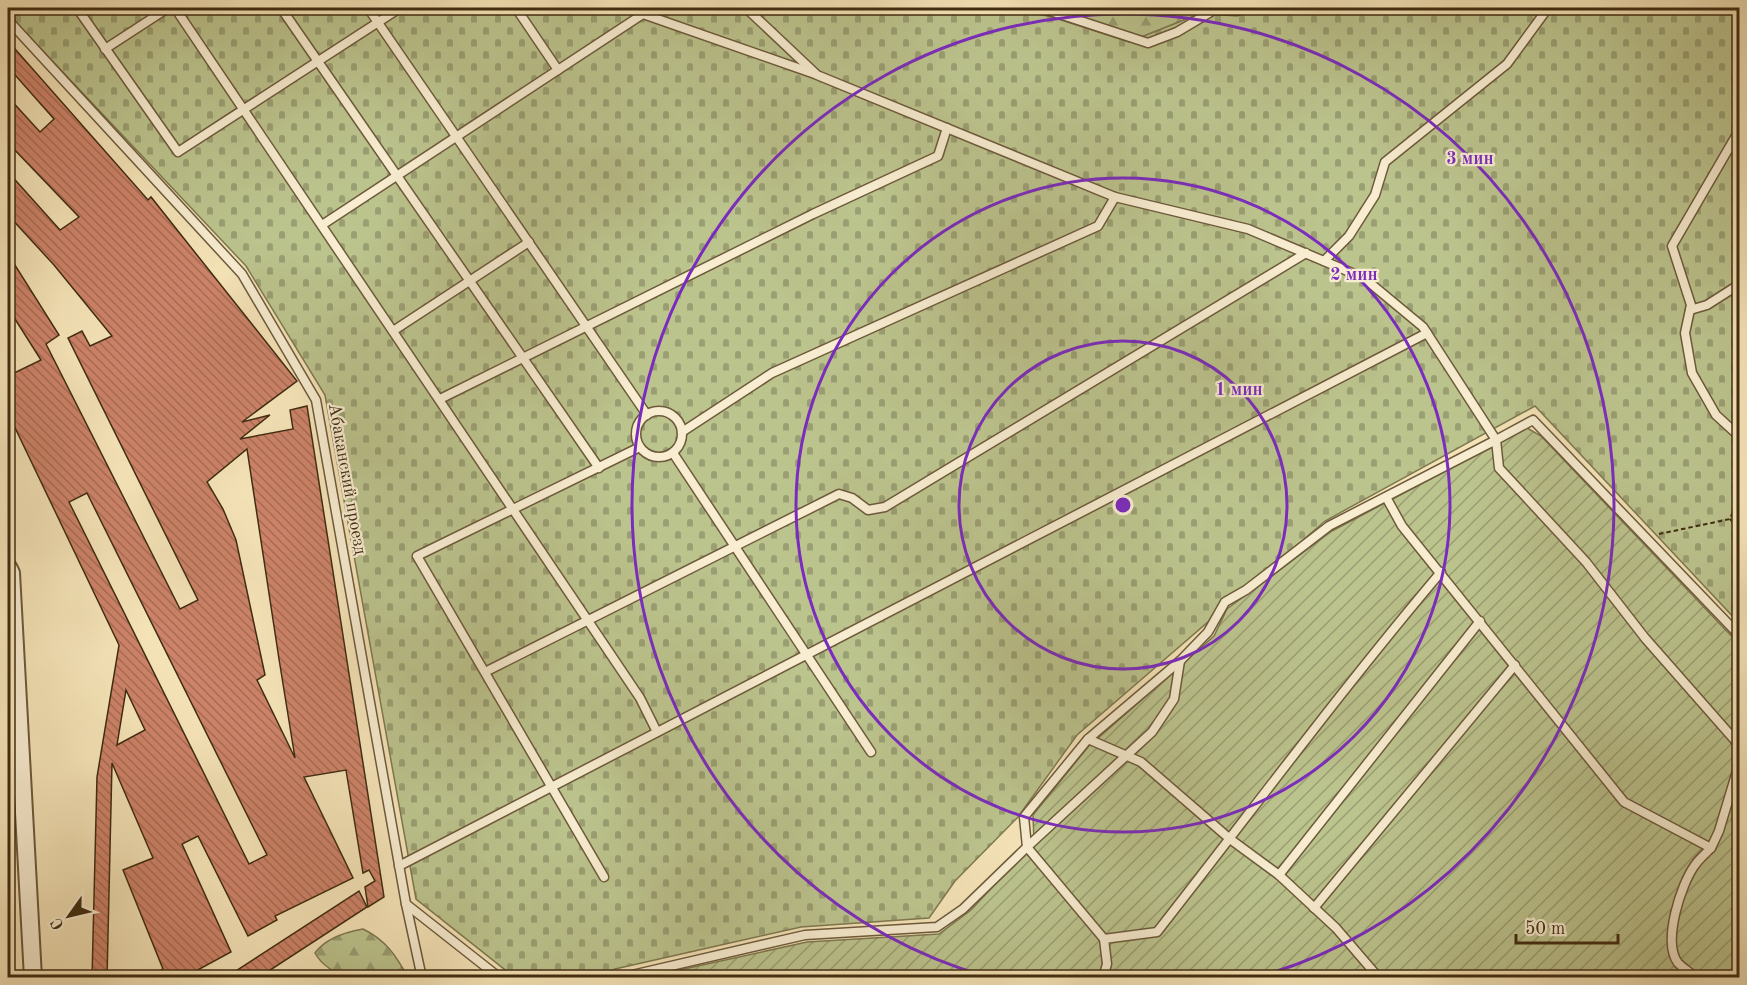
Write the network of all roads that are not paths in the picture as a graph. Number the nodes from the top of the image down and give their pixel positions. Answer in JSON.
{"nodes":[{"id":1,"x":77,"y":8,"type":"edge"},
{"id":2,"x":168,"y":8,"type":"edge"},
{"id":3,"x":175,"y":8,"type":"edge"},
{"id":4,"x":281,"y":8,"type":"edge"},
{"id":5,"x":368,"y":8,"type":"edge"},
{"id":6,"x":400,"y":8,"type":"edge"},
{"id":7,"x":516,"y":8,"type":"edge"},
{"id":8,"x":746,"y":8,"type":"edge"},
{"id":9,"x":1041,"y":8,"type":"edge"},
{"id":10,"x":1213,"y":8,"type":"edge"},
{"id":11,"x":1243,"y":8,"type":"edge"},
{"id":12,"x":1548,"y":8,"type":"edge"},
{"id":13,"x":641,"y":11,"type":"edge"},
{"id":14,"x":8,"y":20,"type":"edge"},
{"id":15,"x":378,"y":22,"type":"junction"},
{"id":16,"x":105,"y":49,"type":"junction"},
{"id":17,"x":318,"y":61,"type":"junction"},
{"id":18,"x":558,"y":70,"type":"junction"},
{"id":19,"x":818,"y":75,"type":"junction"},
{"id":20,"x":244,"y":109,"type":"junction"},
{"id":21,"x":947,"y":128,"type":"junction"},
{"id":22,"x":1740,"y":129,"type":"edge"},
{"id":23,"x":457,"y":136,"type":"junction"},
{"id":24,"x":397,"y":176,"type":"junction"},
{"id":25,"x":1115,"y":197,"type":"junction"},
{"id":26,"x":322,"y":225,"type":"junction"},
{"id":27,"x":529,"y":243,"type":"junction"},
{"id":28,"x":1306,"y":253,"type":"junction"},
{"id":29,"x":1324,"y":261,"type":"junction"},
{"id":30,"x":470,"y":281,"type":"junction"},
{"id":31,"x":1740,"y":284,"type":"edge"},
{"id":32,"x":1690,"y":310,"type":"junction"},
{"id":33,"x":587,"y":326,"type":"junction"},
{"id":34,"x":393,"y":331,"type":"junction"},
{"id":35,"x":1427,"y":333,"type":"junction"},
{"id":36,"x":523,"y":358,"type":"junction"},
{"id":37,"x":440,"y":399,"type":"junction"},
{"id":38,"x":647,"y":415,"type":"junction"},
{"id":39,"x":682,"y":432,"type":"junction"},
{"id":40,"x":1740,"y":437,"type":"edge"},
{"id":41,"x":1496,"y":440,"type":"junction"},
{"id":42,"x":640,"y":447,"type":"junction"},
{"id":43,"x":673,"y":453,"type":"junction"},
{"id":44,"x":599,"y":468,"type":"junction"},
{"id":45,"x":1386,"y":497,"type":"junction"},
{"id":46,"x":514,"y":509,"type":"junction"},
{"id":47,"x":736,"y":547,"type":"junction"},
{"id":48,"x":8,"y":567,"type":"edge"},
{"id":49,"x":1441,"y":572,"type":"junction"},
{"id":50,"x":588,"y":621,"type":"junction"},
{"id":51,"x":1480,"y":621,"type":"junction"},
{"id":52,"x":1740,"y":636,"type":"edge"},
{"id":53,"x":807,"y":654,"type":"junction"},
{"id":54,"x":1180,"y":661,"type":"junction"},
{"id":55,"x":1515,"y":665,"type":"junction"},
{"id":56,"x":485,"y":672,"type":"junction"},
{"id":57,"x":657,"y":732,"type":"junction"},
{"id":58,"x":1088,"y":739,"type":"junction"},
{"id":59,"x":1740,"y":747,"type":"edge"},
{"id":60,"x":871,"y":752,"type":"dead end"},
{"id":61,"x":1128,"y":756,"type":"junction"},
{"id":62,"x":1740,"y":761,"type":"edge"},
{"id":63,"x":552,"y":787,"type":"junction"},
{"id":64,"x":1230,"y":838,"type":"junction"},
{"id":65,"x":1027,"y":847,"type":"junction"},
{"id":66,"x":1711,"y":848,"type":"junction"},
{"id":67,"x":399,"y":866,"type":"junction"},
{"id":68,"x":1279,"y":875,"type":"junction"},
{"id":69,"x":604,"y":877,"type":"dead end"},
{"id":70,"x":406,"y":904,"type":"junction"},
{"id":71,"x":1314,"y":908,"type":"junction"},
{"id":72,"x":1104,"y":939,"type":"junction"},
{"id":73,"x":33,"y":978,"type":"edge"},
{"id":74,"x":422,"y":978,"type":"edge"},
{"id":75,"x":500,"y":978,"type":"edge"},
{"id":76,"x":619,"y":978,"type":"edge"},
{"id":77,"x":1103,"y":978,"type":"edge"},
{"id":78,"x":1379,"y":978,"type":"edge"},
{"id":79,"x":1696,"y":978,"type":"edge"}],
"edges":[{"from":1,"to":16,"type":"lane"},
{"from":2,"to":16,"type":"lane"},
{"from":3,"to":20,"type":"lane"},
{"from":4,"to":17,"type":"lane"},
{"from":5,"to":15,"type":"lane"},
{"from":6,"to":15,"type":"lane"},
{"from":7,"to":18,"type":"lane"},
{"from":8,"to":19,"type":"lane"},
{"from":9,"to":10,"type":"lane"},
{"from":10,"to":11,"type":"lane"},
{"from":12,"to":29,"type":"lane"},
{"from":13,"to":18,"type":"lane"},
{"from":13,"to":19,"type":"lane"},
{"from":14,"to":67,"type":"lane","name":"Абаканский проезд"},
{"from":15,"to":17,"type":"lane"},
{"from":15,"to":23,"type":"lane"},
{"from":16,"to":20,"type":"lane"},
{"from":17,"to":20,"type":"lane"},
{"from":17,"to":24,"type":"lane"},
{"from":18,"to":23,"type":"lane"},
{"from":19,"to":21,"type":"lane"},
{"from":20,"to":26,"type":"lane"},
{"from":21,"to":25,"type":"lane"},
{"from":21,"to":33,"type":"lane"},
{"from":22,"to":32,"type":"lane"},
{"from":23,"to":24,"type":"lane"},
{"from":23,"to":27,"type":"lane"},
{"from":24,"to":26,"type":"lane"},
{"from":24,"to":30,"type":"lane"},
{"from":25,"to":28,"type":"lane"},
{"from":25,"to":39,"type":"lane"},
{"from":26,"to":34,"type":"lane"},
{"from":27,"to":30,"type":"lane"},
{"from":27,"to":33,"type":"lane"},
{"from":28,"to":29,"type":"lane"},
{"from":28,"to":47,"type":"lane"},
{"from":29,"to":35,"type":"lane"},
{"from":30,"to":34,"type":"lane"},
{"from":30,"to":36,"type":"lane"},
{"from":31,"to":32,"type":"lane"},
{"from":32,"to":40,"type":"lane"},
{"from":33,"to":36,"type":"lane"},
{"from":33,"to":38,"type":"lane"},
{"from":34,"to":37,"type":"lane"},
{"from":35,"to":41,"type":"lane"},
{"from":35,"to":53,"type":"lane"},
{"from":36,"to":37,"type":"lane"},
{"from":36,"to":44,"type":"lane"},
{"from":37,"to":46,"type":"lane"},
{"from":38,"to":39,"type":"lane"},
{"from":38,"to":42,"type":"lane"},
{"from":39,"to":43,"type":"lane"},
{"from":41,"to":45,"type":"lane"},
{"from":41,"to":52,"type":"lane"},
{"from":41,"to":59,"type":"lane"},
{"from":42,"to":43,"type":"lane"},
{"from":42,"to":44,"type":"lane"},
{"from":43,"to":47,"type":"lane"},
{"from":44,"to":46,"type":"lane"},
{"from":45,"to":49,"type":"lane"},
{"from":45,"to":54,"type":"lane"},
{"from":46,"to":50,"type":"lane"},
{"from":46,"to":56,"type":"lane"},
{"from":47,"to":50,"type":"lane"},
{"from":47,"to":53,"type":"lane"},
{"from":48,"to":73,"type":"street"},
{"from":49,"to":51,"type":"lane"},
{"from":49,"to":64,"type":"lane"},
{"from":50,"to":56,"type":"lane"},
{"from":50,"to":57,"type":"lane"},
{"from":51,"to":55,"type":"lane"},
{"from":51,"to":68,"type":"lane"},
{"from":53,"to":57,"type":"lane"},
{"from":53,"to":60,"type":"lane"},
{"from":54,"to":58,"type":"lane"},
{"from":54,"to":61,"type":"lane"},
{"from":55,"to":66,"type":"lane"},
{"from":55,"to":71,"type":"lane"},
{"from":56,"to":63,"type":"lane"},
{"from":57,"to":63,"type":"lane"},
{"from":58,"to":61,"type":"lane"},
{"from":58,"to":65,"type":"lane"},
{"from":61,"to":64,"type":"lane"},
{"from":61,"to":65,"type":"lane"},
{"from":62,"to":66,"type":"lane"},
{"from":63,"to":67,"type":"lane"},
{"from":63,"to":69,"type":"lane"},
{"from":64,"to":68,"type":"lane"},
{"from":64,"to":72,"type":"lane"},
{"from":65,"to":72,"type":"lane"},
{"from":65,"to":76,"type":"lane"},
{"from":66,"to":79,"type":"lane"},
{"from":67,"to":70,"type":"lane","name":"Абаканский проезд"},
{"from":68,"to":71,"type":"lane"},
{"from":70,"to":74,"type":"lane","name":"Абаканский проезд"},
{"from":70,"to":75,"type":"lane"},
{"from":71,"to":78,"type":"lane"},
{"from":72,"to":77,"type":"lane"}]}
